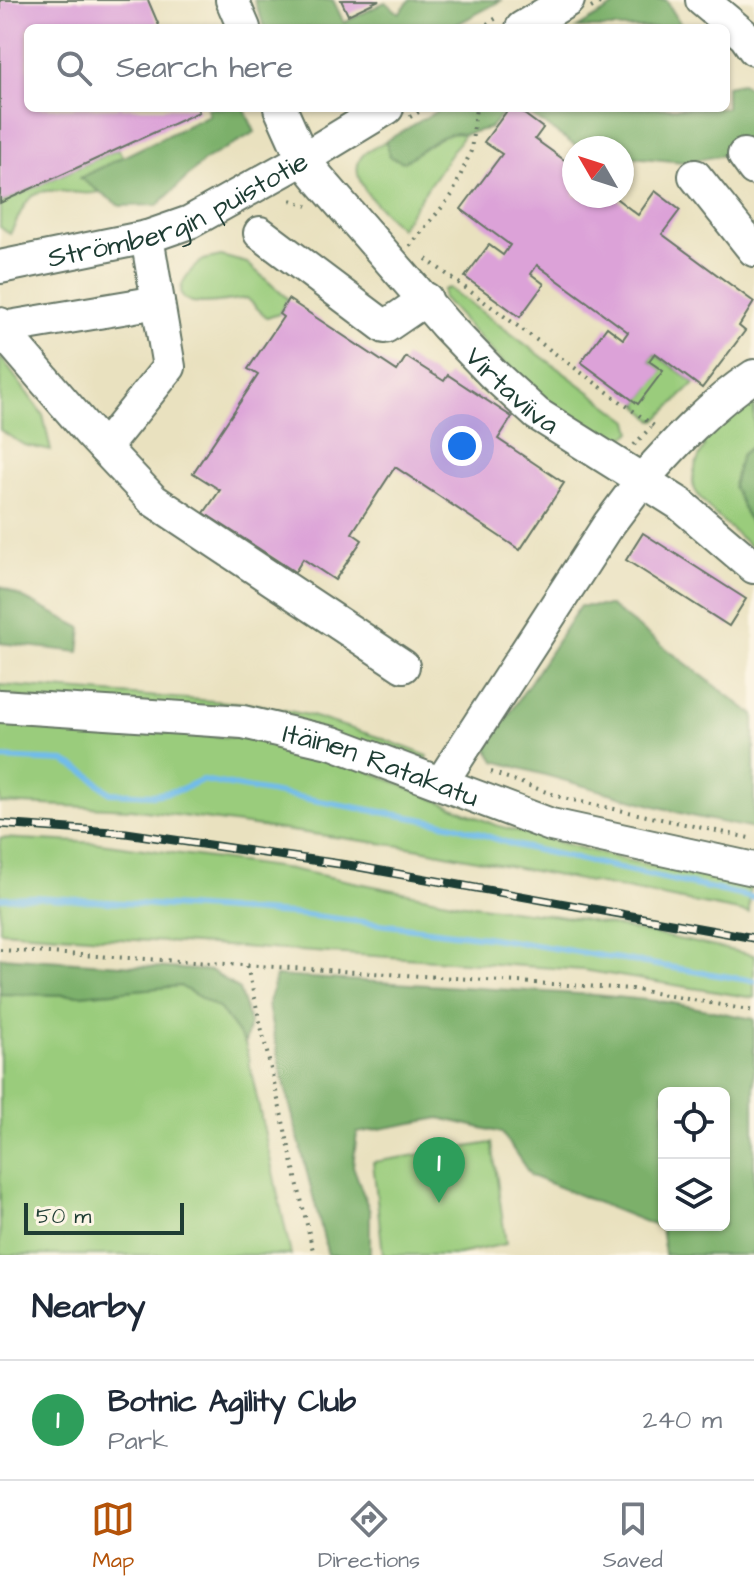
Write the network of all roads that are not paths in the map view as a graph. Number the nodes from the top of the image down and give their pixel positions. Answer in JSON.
{"nodes":[{"id":1,"x":232,"y":0,"type":"edge"},
{"id":2,"x":568,"y":0,"type":"edge"},
{"id":3,"x":702,"y":0,"type":"edge"},
{"id":4,"x":242,"y":24,"type":"edge"},
{"id":5,"x":529,"y":24,"type":"edge"},
{"id":6,"x":754,"y":49,"type":"edge"},
{"id":7,"x":282,"y":112,"type":"edge"},
{"id":8,"x":380,"y":112,"type":"edge"},
{"id":9,"x":303,"y":159,"type":"junction"},
{"id":10,"x":695,"y":176,"type":"dead end"},
{"id":11,"x":260,"y":233,"type":"dead end"},
{"id":12,"x":147,"y":237,"type":"junction"},
{"id":13,"x":754,"y":250,"type":"edge"},
{"id":14,"x":0,"y":267,"type":"edge"},
{"id":15,"x":426,"y":299,"type":"junction"},
{"id":16,"x":158,"y":302,"type":"junction"},
{"id":17,"x":1,"y":326,"type":"edge"},
{"id":18,"x":754,"y":376,"type":"edge"},
{"id":19,"x":104,"y":448,"type":"junction"},
{"id":20,"x":642,"y":480,"type":"junction"},
{"id":21,"x":754,"y":567,"type":"edge"},
{"id":22,"x":403,"y":666,"type":"dead end"},
{"id":23,"x":0,"y":706,"type":"edge"},
{"id":24,"x":449,"y":771,"type":"junction"},
{"id":25,"x":754,"y":869,"type":"edge"}],
"edges":[{"from":1,"to":4,"type":"street"},
{"from":2,"to":5,"type":"street"},
{"from":3,"to":6,"type":"street"},
{"from":7,"to":9,"type":"street","name":"Virtaviiva"},
{"from":8,"to":9,"type":"street","name":"Strömbergin puistotie"},
{"from":9,"to":12,"type":"street","name":"Strömbergin puistotie"},
{"from":9,"to":15,"type":"street","name":"Virtaviiva"},
{"from":10,"to":13,"type":"street"},
{"from":11,"to":15,"type":"street"},
{"from":12,"to":14,"type":"street","name":"Strömbergin puistotie"},
{"from":12,"to":16,"type":"street"},
{"from":15,"to":20,"type":"street","name":"Virtaviiva"},
{"from":16,"to":17,"type":"street"},
{"from":16,"to":19,"type":"street"},
{"from":17,"to":19,"type":"street"},
{"from":18,"to":20,"type":"street"},
{"from":19,"to":22,"type":"street"},
{"from":20,"to":21,"type":"street","name":"Virtaviiva"},
{"from":20,"to":24,"type":"street"},
{"from":23,"to":24,"type":"street","name":"Itäinen Ratakatu"},
{"from":24,"to":25,"type":"street","name":"Itäinen Ratakatu"}]}
